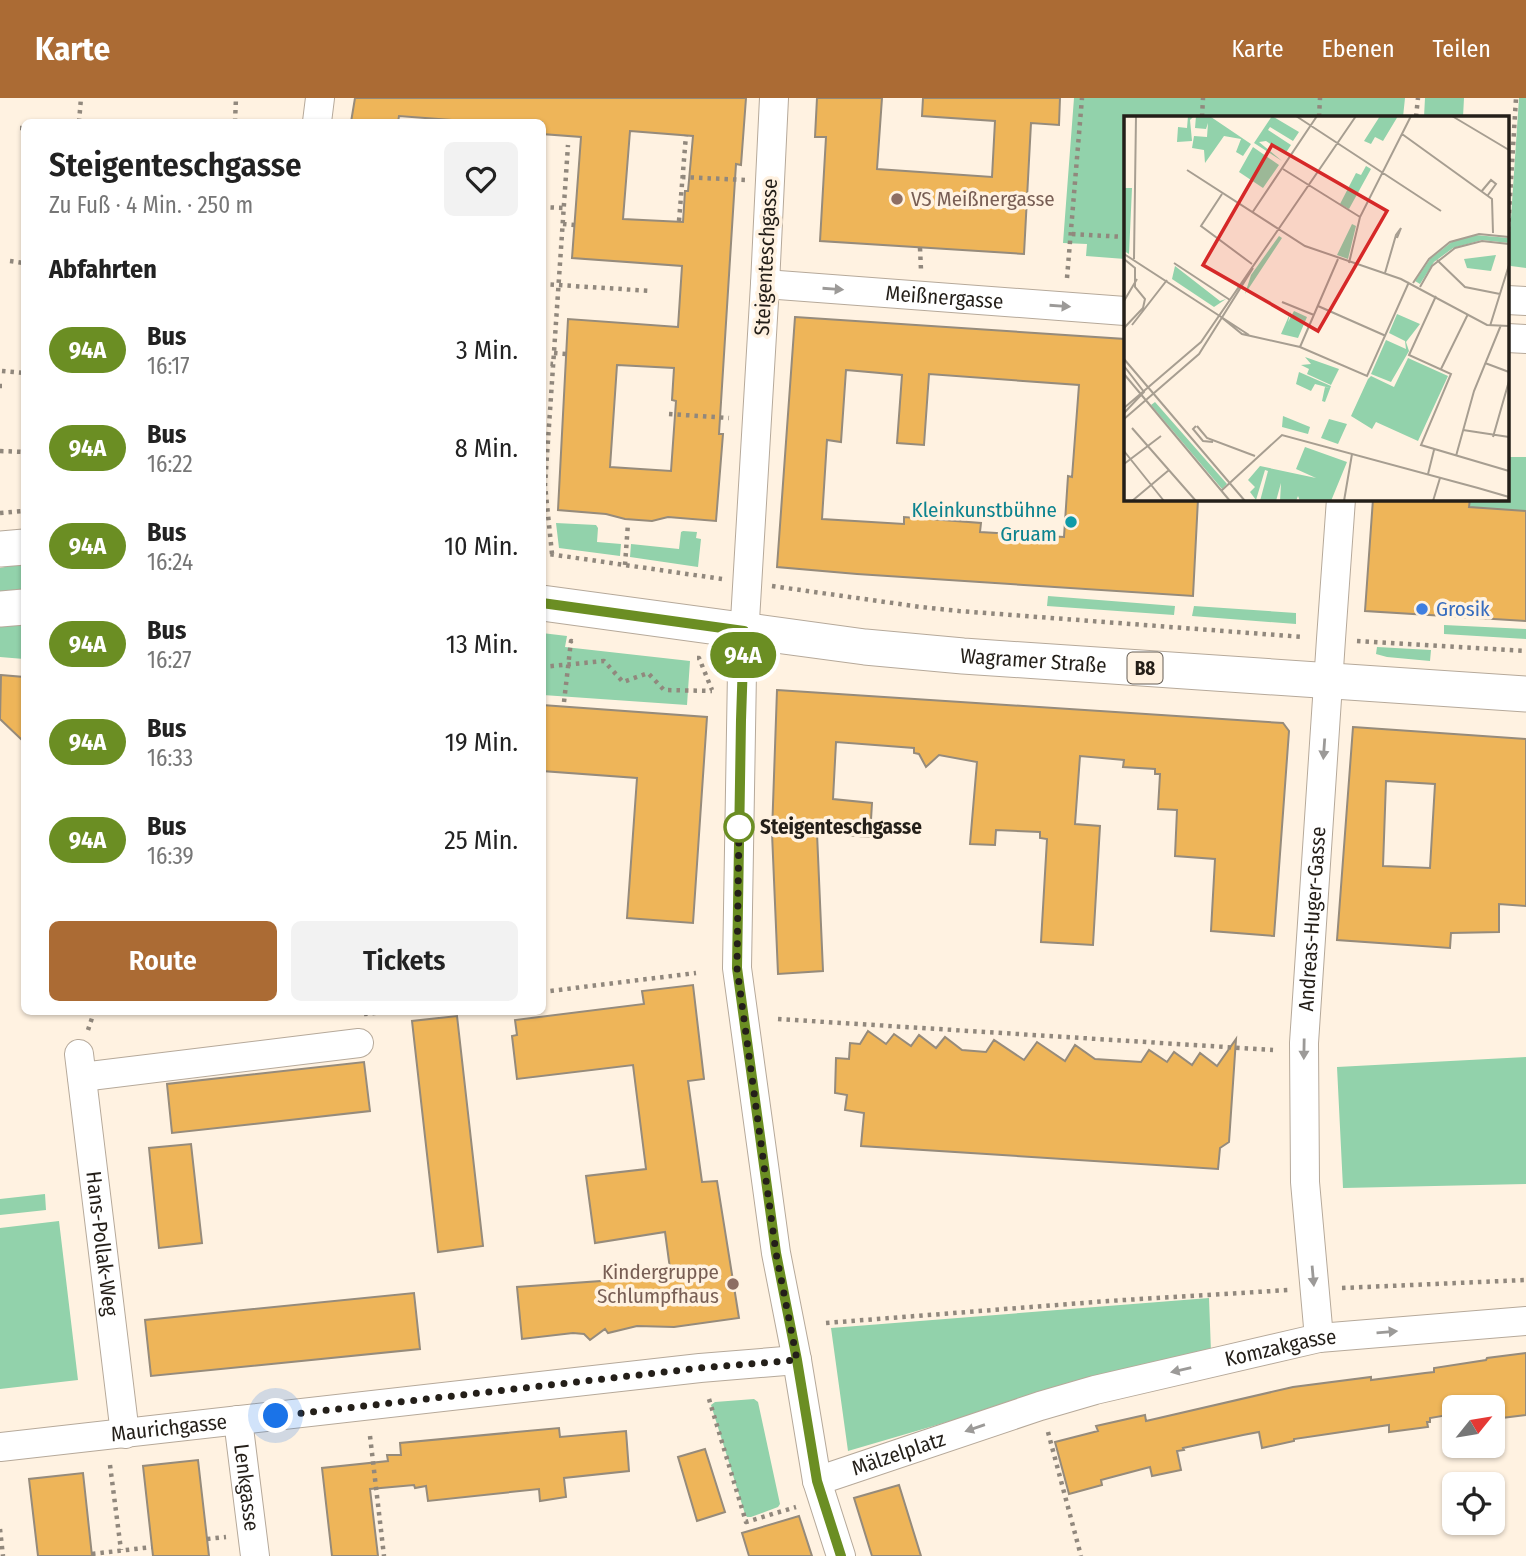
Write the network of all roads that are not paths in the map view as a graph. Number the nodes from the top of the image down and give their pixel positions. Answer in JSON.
{"nodes":[{"id":1,"x":320,"y":98,"type":"edge"},
{"id":2,"x":774,"y":98,"type":"edge"},
{"id":3,"x":317,"y":119,"type":"edge"},
{"id":4,"x":765,"y":284,"type":"junction"},
{"id":5,"x":1508,"y":300,"type":"edge"},
{"id":6,"x":1526,"y":301,"type":"edge"},
{"id":7,"x":1124,"y":312,"type":"edge"},
{"id":8,"x":1508,"y":338,"type":"edge"},
{"id":9,"x":1526,"y":340,"type":"edge"},
{"id":10,"x":1341,"y":500,"type":"edge"},
{"id":11,"x":21,"y":547,"type":"edge"},
{"id":12,"x":0,"y":549,"type":"edge"},
{"id":13,"x":546,"y":604,"type":"edge"},
{"id":14,"x":21,"y":607,"type":"edge"},
{"id":15,"x":0,"y":609,"type":"edge"},
{"id":16,"x":744,"y":631,"type":"junction"},
{"id":17,"x":1328,"y":681,"type":"junction"},
{"id":18,"x":1526,"y":694,"type":"edge"},
{"id":19,"x":359,"y":1043,"type":"dead end"},
{"id":20,"x":1526,"y":1321,"type":"edge"},
{"id":21,"x":1319,"y":1338,"type":"junction"},
{"id":22,"x":797,"y":1360,"type":"junction"},
{"id":23,"x":1040,"y":1406,"type":"joint"},
{"id":24,"x":237,"y":1420,"type":"junction"},
{"id":25,"x":125,"y":1434,"type":"junction"},
{"id":26,"x":0,"y":1447,"type":"edge"},
{"id":27,"x":811,"y":1493,"type":"junction"},
{"id":28,"x":255,"y":1556,"type":"edge"},
{"id":29,"x":841,"y":1556,"type":"edge"}],
"edges":[{"from":1,"to":3,"type":"street"},
{"from":2,"to":4,"type":"street","name":"Steigenteschgasse"},
{"from":4,"to":7,"type":"street","name":"Meißnergasse","one_way":true},
{"from":4,"to":16,"type":"street","name":"Steigenteschgasse"},
{"from":5,"to":6,"type":"street"},
{"from":8,"to":9,"type":"street"},
{"from":10,"to":17,"type":"street","name":"Andreas-Huger-Gasse"},
{"from":11,"to":12,"type":"main road"},
{"from":13,"to":16,"type":"main road","name":"Wagramer Straße","number":"B8"},
{"from":14,"to":15,"type":"main road"},
{"from":16,"to":17,"type":"main road","name":"Wagramer Straße","number":"B8"},
{"from":16,"to":22,"type":"street","name":"Steigenteschgasse"},
{"from":17,"to":18,"type":"main road","name":"Wagramer Straße","number":"B8"},
{"from":17,"to":21,"type":"street","name":"Andreas-Huger-Gasse","one_way":true},
{"from":19,"to":25,"type":"street","name":"Hans-Pollak-Weg"},
{"from":21,"to":20,"type":"street","name":"Komzakgasse","one_way":true},
{"from":21,"to":23,"type":"street","name":"Komzakgasse","one_way":true},
{"from":22,"to":24,"type":"street","name":"Maurichgasse"},
{"from":22,"to":27,"type":"street"},
{"from":23,"to":27,"type":"street","name":"Mälzelplatz","one_way":true},
{"from":24,"to":25,"type":"street","name":"Maurichgasse"},
{"from":24,"to":28,"type":"street","name":"Lenkgasse"},
{"from":25,"to":26,"type":"street","name":"Maurichgasse"},
{"from":27,"to":29,"type":"street"}]}
